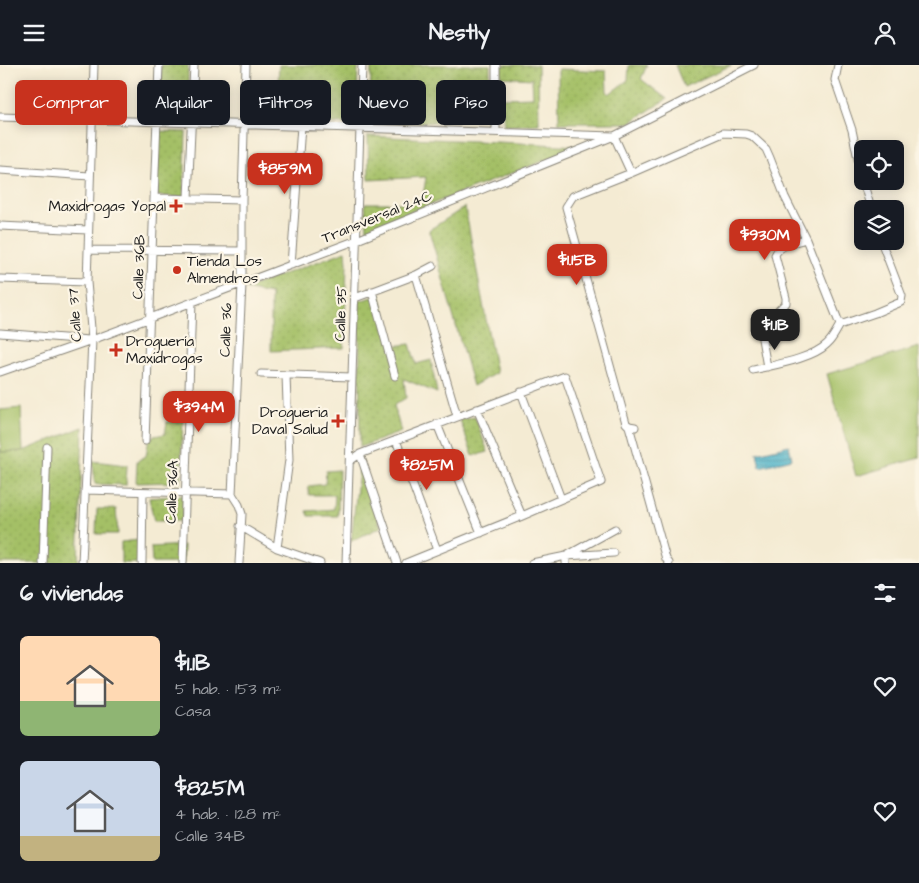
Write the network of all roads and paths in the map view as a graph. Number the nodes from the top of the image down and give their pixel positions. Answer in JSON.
{"nodes":[{"id":1,"x":94,"y":65,"type":"edge"},
{"id":2,"x":159,"y":65,"type":"edge"},
{"id":3,"x":194,"y":65,"type":"edge"},
{"id":4,"x":246,"y":65,"type":"edge"},
{"id":5,"x":362,"y":65,"type":"edge"},
{"id":6,"x":496,"y":65,"type":"edge"},
{"id":7,"x":754,"y":65,"type":"edge"},
{"id":8,"x":838,"y":65,"type":"edge"},
{"id":9,"x":93,"y":80,"type":"edge"},
{"id":10,"x":159,"y":80,"type":"edge"},
{"id":11,"x":193,"y":80,"type":"edge"},
{"id":12,"x":245,"y":80,"type":"edge"},
{"id":13,"x":0,"y":117,"type":"edge"},
{"id":14,"x":15,"y":117,"type":"edge"},
{"id":15,"x":92,"y":125,"type":"edge"},
{"id":16,"x":158,"y":125,"type":"edge"},
{"id":17,"x":191,"y":125,"type":"edge"},
{"id":18,"x":243,"y":125,"type":"edge"},
{"id":19,"x":272,"y":125,"type":"edge"},
{"id":20,"x":301,"y":126,"type":"junction"},
{"id":21,"x":360,"y":128,"type":"junction"},
{"id":22,"x":496,"y":132,"type":"junction"},
{"id":23,"x":614,"y":136,"type":"junction"},
{"id":24,"x":854,"y":140,"type":"edge"},
{"id":25,"x":0,"y":170,"type":"edge"},
{"id":26,"x":631,"y":173,"type":"junction"},
{"id":27,"x":90,"y":176,"type":"junction"},
{"id":28,"x":155,"y":198,"type":"junction"},
{"id":29,"x":188,"y":198,"type":"junction"},
{"id":30,"x":242,"y":200,"type":"junction"},
{"id":31,"x":0,"y":226,"type":"edge"},
{"id":32,"x":88,"y":230,"type":"junction"},
{"id":33,"x":806,"y":239,"type":"junction"},
{"id":34,"x":357,"y":240,"type":"junction"},
{"id":35,"x":153,"y":249,"type":"junction"},
{"id":36,"x":88,"y":250,"type":"junction"},
{"id":37,"x":884,"y":250,"type":"edge"},
{"id":38,"x":242,"y":251,"type":"junction"},
{"id":39,"x":291,"y":265,"type":"junction"},
{"id":40,"x":433,"y":266,"type":"dead end"},
{"id":41,"x":416,"y":275,"type":"junction"},
{"id":42,"x":0,"y":279,"type":"edge"},
{"id":43,"x":87,"y":282,"type":"junction"},
{"id":44,"x":242,"y":284,"type":"junction"},
{"id":45,"x":372,"y":291,"type":"junction"},
{"id":46,"x":355,"y":298,"type":"junction"},
{"id":47,"x":192,"y":301,"type":"junction"},
{"id":48,"x":150,"y":317,"type":"junction"},
{"id":49,"x":771,"y":318,"type":"dead end"},
{"id":50,"x":840,"y":325,"type":"junction"},
{"id":51,"x":0,"y":333,"type":"edge"},
{"id":52,"x":762,"y":339,"type":"dead end"},
{"id":53,"x":92,"y":340,"type":"junction"},
{"id":54,"x":767,"y":367,"type":"junction"},
{"id":55,"x":753,"y":370,"type":"dead end"},
{"id":56,"x":0,"y":372,"type":"edge"},
{"id":57,"x":261,"y":374,"type":"dead end"},
{"id":58,"x":286,"y":375,"type":"junction"},
{"id":59,"x":352,"y":377,"type":"junction"},
{"id":60,"x":395,"y":377,"type":"dead end"},
{"id":61,"x":521,"y":392,"type":"junction"},
{"id":62,"x":477,"y":409,"type":"junction"},
{"id":63,"x":457,"y":417,"type":"junction"},
{"id":64,"x":437,"y":424,"type":"junction"},
{"id":65,"x":396,"y":440,"type":"junction"},
{"id":66,"x":145,"y":441,"type":"dead end"},
{"id":67,"x":48,"y":447,"type":"dead end"},
{"id":68,"x":360,"y":454,"type":"junction"},
{"id":69,"x":350,"y":461,"type":"junction"},
{"id":70,"x":85,"y":490,"type":"junction"},
{"id":71,"x":143,"y":492,"type":"junction"},
{"id":72,"x":186,"y":493,"type":"junction"},
{"id":73,"x":232,"y":495,"type":"junction"},
{"id":74,"x":562,"y":499,"type":"junction"},
{"id":75,"x":522,"y":516,"type":"junction"},
{"id":76,"x":240,"y":526,"type":"junction"},
{"id":77,"x":615,"y":529,"type":"dead end"},
{"id":78,"x":481,"y":533,"type":"junction"},
{"id":79,"x":277,"y":548,"type":"junction"},
{"id":80,"x":437,"y":550,"type":"junction"},
{"id":81,"x":614,"y":553,"type":"dead end"},
{"id":82,"x":566,"y":559,"type":"edge"},
{"id":83,"x":44,"y":563,"type":"edge"},
{"id":84,"x":82,"y":563,"type":"edge"},
{"id":85,"x":142,"y":563,"type":"edge"},
{"id":86,"x":183,"y":563,"type":"edge"},
{"id":87,"x":239,"y":563,"type":"edge"},
{"id":88,"x":320,"y":563,"type":"edge"},
{"id":89,"x":346,"y":563,"type":"edge"},
{"id":90,"x":397,"y":563,"type":"edge"},
{"id":91,"x":406,"y":563,"type":"edge"},
{"id":92,"x":532,"y":563,"type":"edge"},
{"id":93,"x":669,"y":563,"type":"edge"}],
"edges":[{"from":1,"to":9,"type":"street","name":"Calle 37"},
{"from":2,"to":10,"type":"street","name":"Calle 36B"},
{"from":3,"to":11,"type":"street"},
{"from":4,"to":12,"type":"street","name":"Calle 36"},
{"from":5,"to":21,"type":"street","name":"Calle 35"},
{"from":6,"to":22,"type":"street"},
{"from":7,"to":23,"type":"street","name":"Transversal 24C"},
{"from":8,"to":24,"type":"street"},
{"from":13,"to":14,"type":"street"},
{"from":15,"to":27,"type":"street","name":"Calle 37"},
{"from":16,"to":28,"type":"street","name":"Calle 36B"},
{"from":17,"to":29,"type":"street"},
{"from":18,"to":30,"type":"street","name":"Calle 36"},
{"from":19,"to":20,"type":"street"},
{"from":20,"to":21,"type":"street"},
{"from":20,"to":39,"type":"street"},
{"from":21,"to":22,"type":"street"},
{"from":21,"to":34,"type":"street","name":"Calle 35"},
{"from":22,"to":23,"type":"street"},
{"from":23,"to":26,"type":"street"},
{"from":23,"to":34,"type":"street","name":"Transversal 24C"},
{"from":25,"to":27,"type":"street"},
{"from":26,"to":33,"type":"street"},
{"from":26,"to":93,"type":"street"},
{"from":27,"to":32,"type":"street","name":"Calle 37"},
{"from":28,"to":29,"type":"street"},
{"from":28,"to":35,"type":"street","name":"Calle 36B"},
{"from":29,"to":30,"type":"street"},
{"from":30,"to":38,"type":"street","name":"Calle 36"},
{"from":31,"to":32,"type":"street"},
{"from":32,"to":36,"type":"street","name":"Calle 37"},
{"from":33,"to":49,"type":"street"},
{"from":33,"to":50,"type":"street"},
{"from":34,"to":39,"type":"street","name":"Transversal 24C"},
{"from":34,"to":46,"type":"street","name":"Calle 35"},
{"from":35,"to":36,"type":"street"},
{"from":35,"to":38,"type":"street"},
{"from":35,"to":48,"type":"street","name":"Calle 36B"},
{"from":36,"to":43,"type":"street","name":"Calle 37"},
{"from":37,"to":50,"type":"street"},
{"from":38,"to":44,"type":"street","name":"Calle 36"},
{"from":39,"to":44,"type":"street","name":"Transversal 24C"},
{"from":40,"to":41,"type":"street"},
{"from":41,"to":45,"type":"street"},
{"from":41,"to":63,"type":"street"},
{"from":42,"to":43,"type":"street"},
{"from":43,"to":53,"type":"street","name":"Calle 37"},
{"from":44,"to":47,"type":"street","name":"Transversal 24C"},
{"from":44,"to":73,"type":"street","name":"Calle 36"},
{"from":45,"to":46,"type":"street"},
{"from":45,"to":60,"type":"street"},
{"from":46,"to":59,"type":"street","name":"Calle 35"},
{"from":47,"to":48,"type":"street","name":"Transversal 24C"},
{"from":47,"to":72,"type":"street","name":"Calle 36A"},
{"from":48,"to":53,"type":"street","name":"Transversal 24C"},
{"from":48,"to":66,"type":"street","name":"Calle 36B"},
{"from":50,"to":54,"type":"street"},
{"from":51,"to":53,"type":"street"},
{"from":52,"to":54,"type":"street"},
{"from":53,"to":56,"type":"street","name":"Transversal 24C"},
{"from":53,"to":70,"type":"street","name":"Calle 37"},
{"from":54,"to":55,"type":"street"},
{"from":57,"to":58,"type":"street"},
{"from":58,"to":59,"type":"street"},
{"from":58,"to":79,"type":"street"},
{"from":59,"to":69,"type":"street","name":"Calle 35"},
{"from":61,"to":62,"type":"street"},
{"from":61,"to":74,"type":"street"},
{"from":61,"to":74,"type":"street"},
{"from":62,"to":63,"type":"street"},
{"from":62,"to":75,"type":"street"},
{"from":63,"to":64,"type":"street"},
{"from":64,"to":65,"type":"street"},
{"from":64,"to":78,"type":"street"},
{"from":65,"to":68,"type":"street"},
{"from":65,"to":80,"type":"street"},
{"from":67,"to":83,"type":"street"},
{"from":68,"to":69,"type":"street"},
{"from":68,"to":90,"type":"street"},
{"from":69,"to":89,"type":"street","name":"Calle 35"},
{"from":70,"to":71,"type":"street"},
{"from":70,"to":84,"type":"street","name":"Calle 37"},
{"from":71,"to":72,"type":"street"},
{"from":71,"to":85,"type":"street"},
{"from":72,"to":73,"type":"street"},
{"from":72,"to":86,"type":"street","name":"Calle 36A"},
{"from":73,"to":76,"type":"street","name":"Calle 36"},
{"from":74,"to":75,"type":"street"},
{"from":75,"to":78,"type":"street"},
{"from":76,"to":79,"type":"street"},
{"from":76,"to":87,"type":"street","name":"Calle 36"},
{"from":77,"to":82,"type":"street"},
{"from":78,"to":80,"type":"street"},
{"from":79,"to":88,"type":"street"},
{"from":80,"to":91,"type":"street"},
{"from":81,"to":82,"type":"street"},
{"from":82,"to":92,"type":"street"}]}
